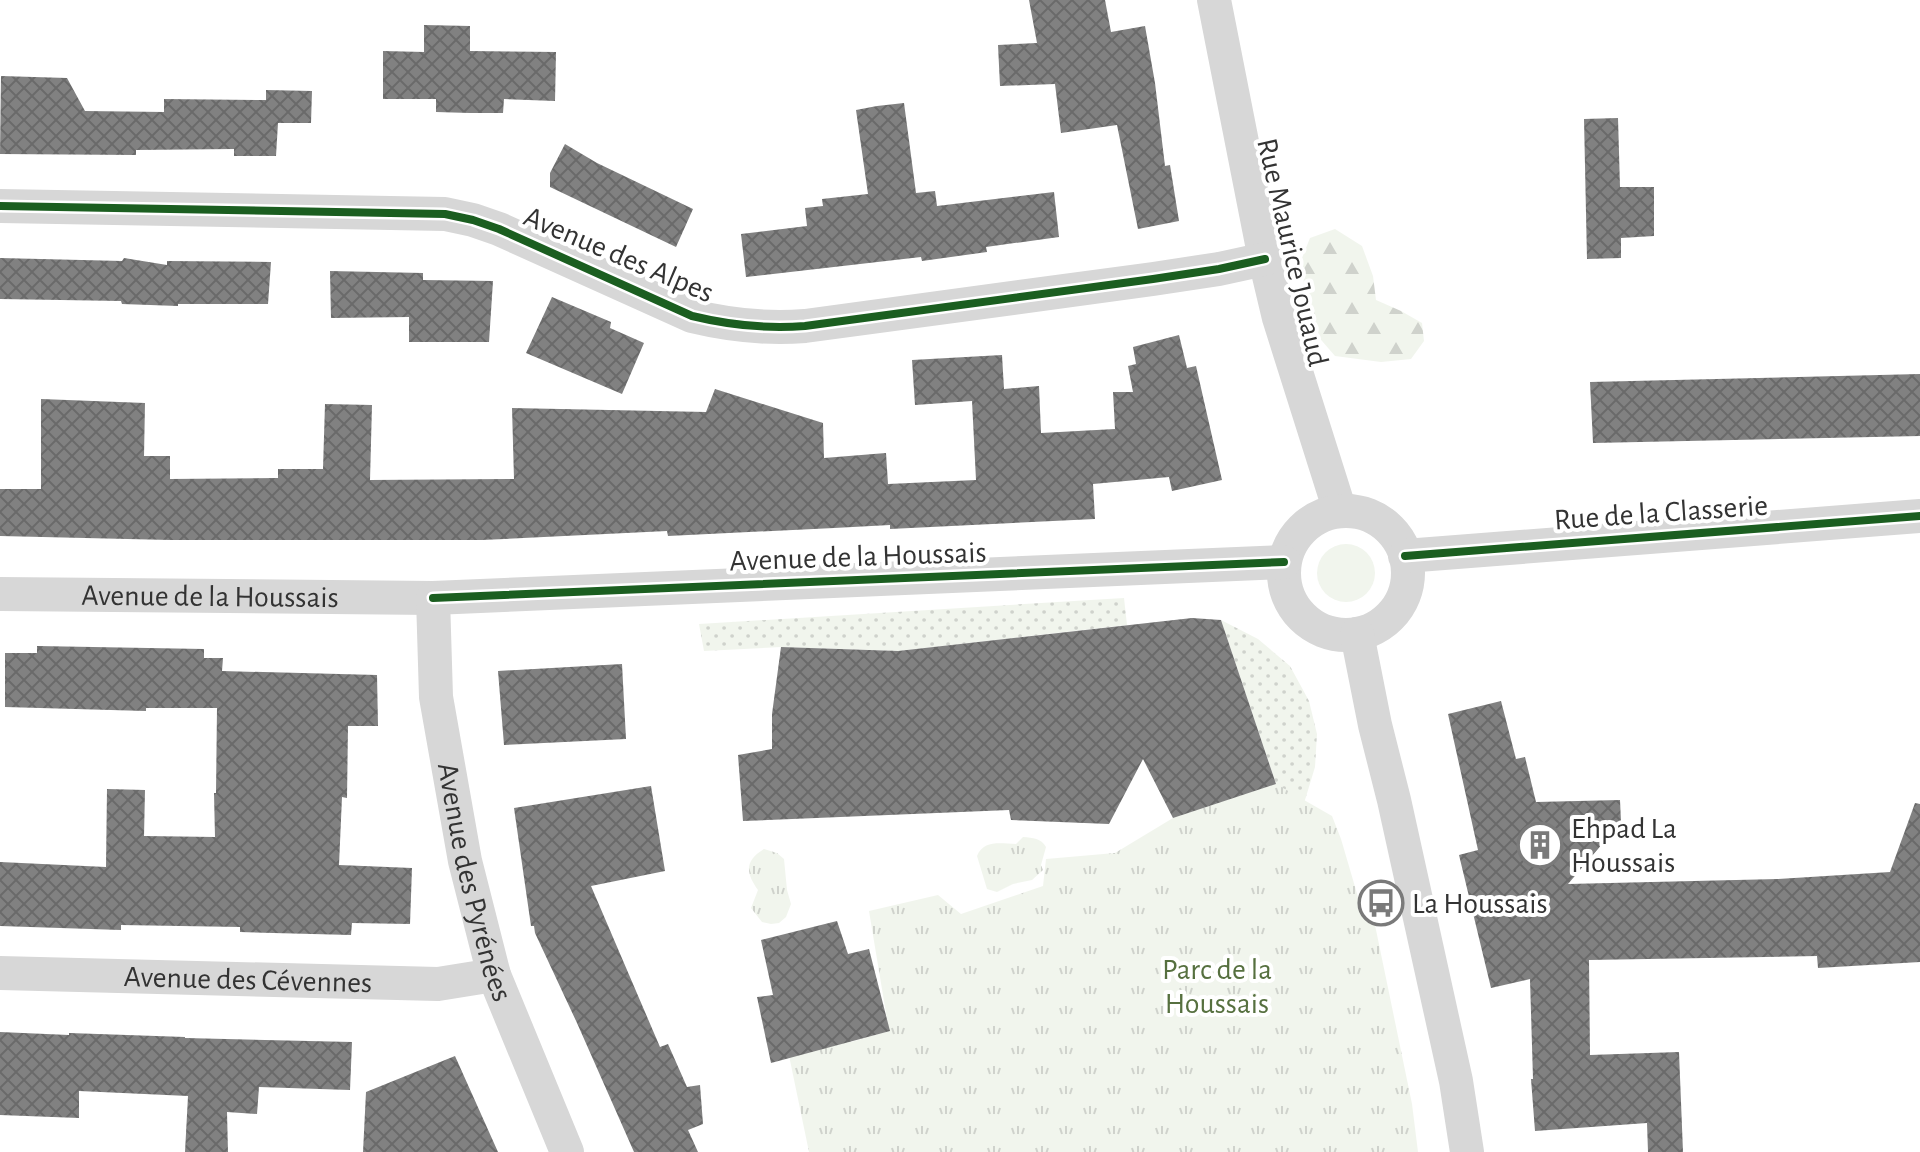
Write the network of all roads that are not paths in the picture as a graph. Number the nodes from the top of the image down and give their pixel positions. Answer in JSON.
{"nodes":[{"id":1,"x":1214,"y":0,"type":"edge"},
{"id":2,"x":0,"y":206,"type":"edge"},
{"id":3,"x":1265,"y":259,"type":"junction"},
{"id":4,"x":1340,"y":511,"type":"junction"},
{"id":5,"x":1920,"y":516,"type":"edge"},
{"id":6,"x":1405,"y":556,"type":"junction"},
{"id":7,"x":1284,"y":562,"type":"junction"},
{"id":8,"x":0,"y":594,"type":"edge"},
{"id":9,"x":433,"y":598,"type":"junction"},
{"id":10,"x":1357,"y":634,"type":"junction"},
{"id":11,"x":0,"y":973,"type":"edge"},
{"id":12,"x":494,"y":975,"type":"junction"},
{"id":13,"x":567,"y":1152,"type":"edge"},
{"id":14,"x":1467,"y":1152,"type":"edge"}],
"edges":[{"from":1,"to":3,"type":"street","name":"Rue Maurice Jouaud"},
{"from":2,"to":3,"type":"street","name":"Avenue des Alpes"},
{"from":3,"to":4,"type":"street","name":"Rue Maurice Jouaud"},
{"from":4,"to":6,"type":"street"},
{"from":4,"to":7,"type":"street"},
{"from":5,"to":6,"type":"street","name":"Rue de la Classerie"},
{"from":6,"to":10,"type":"street"},
{"from":7,"to":9,"type":"street","name":"Avenue de la Houssais"},
{"from":7,"to":10,"type":"street"},
{"from":8,"to":9,"type":"street","name":"Avenue de la Houssais"},
{"from":9,"to":12,"type":"street","name":"Avenue des Pyrénées"},
{"from":10,"to":14,"type":"street"},
{"from":11,"to":12,"type":"street","name":"Avenue des Cévennes"},
{"from":12,"to":13,"type":"street","name":"Avenue des Pyrénées"}]}
